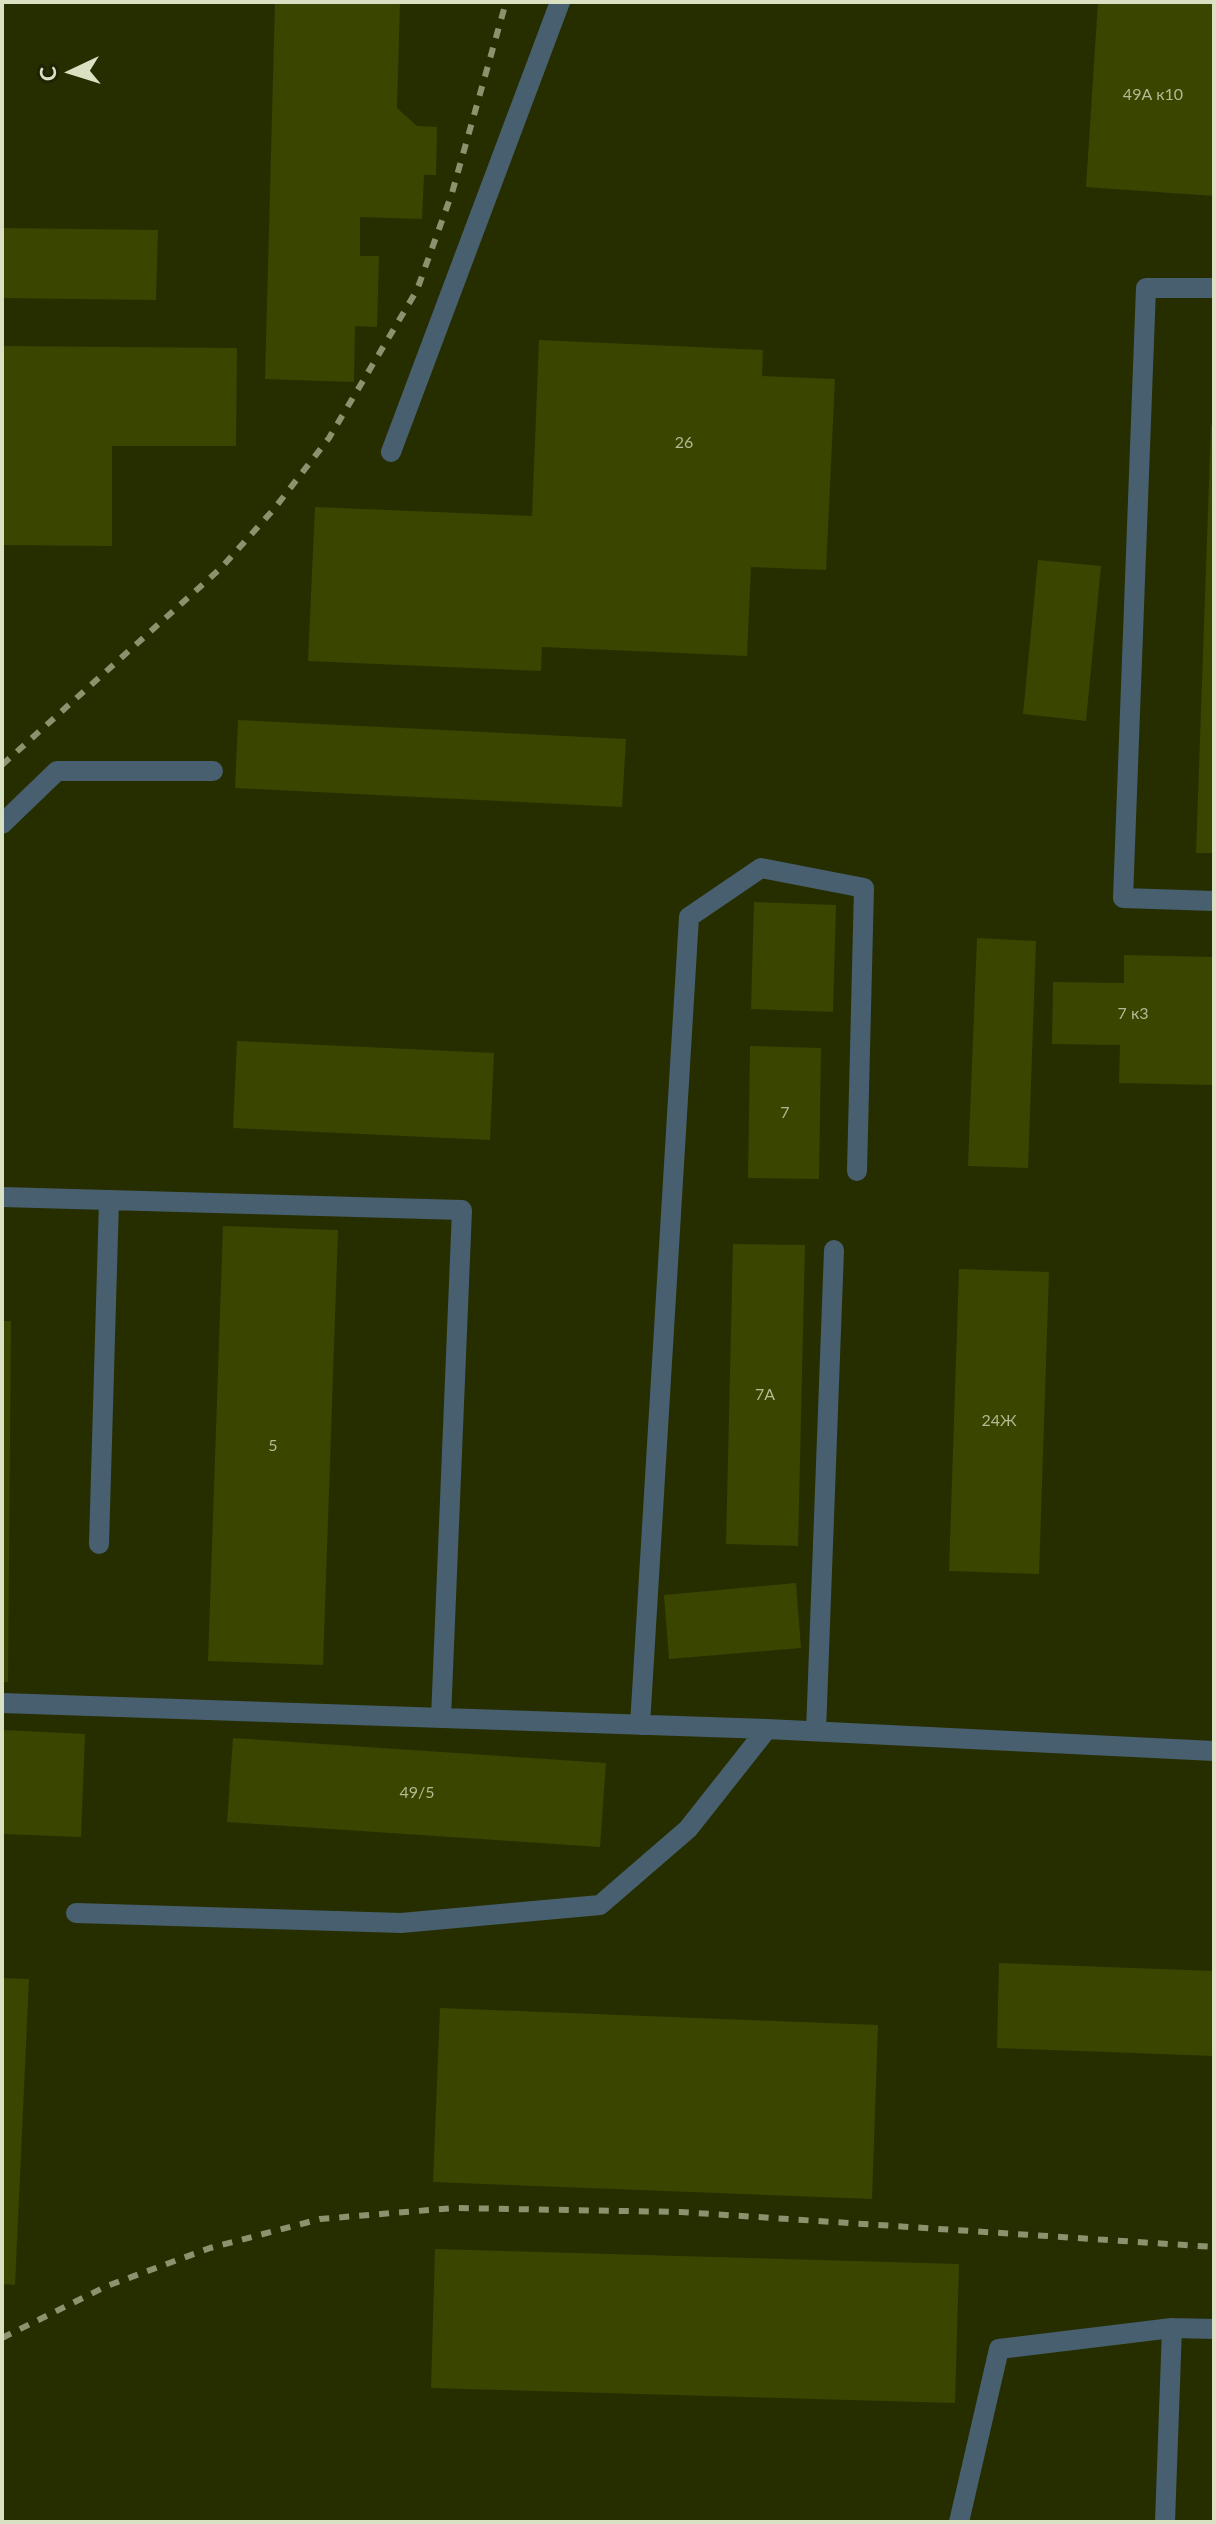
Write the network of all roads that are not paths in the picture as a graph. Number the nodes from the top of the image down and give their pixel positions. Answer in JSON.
{"nodes":[{"id":1,"x":560,"y":2,"type":"edge"},
{"id":2,"x":1214,"y":288,"type":"edge"},
{"id":3,"x":391,"y":452,"type":"dead end"},
{"id":4,"x":213,"y":771,"type":"dead end"},
{"id":5,"x":2,"y":824,"type":"edge"},
{"id":6,"x":1214,"y":901,"type":"edge"},
{"id":7,"x":857,"y":1171,"type":"dead end"},
{"id":8,"x":2,"y":1197,"type":"edge"},
{"id":9,"x":109,"y":1200,"type":"junction"},
{"id":10,"x":834,"y":1250,"type":"dead end"},
{"id":11,"x":99,"y":1544,"type":"dead end"},
{"id":12,"x":2,"y":1703,"type":"edge"},
{"id":13,"x":441,"y":1718,"type":"junction"},
{"id":14,"x":640,"y":1725,"type":"junction"},
{"id":15,"x":767,"y":1729,"type":"junction"},
{"id":16,"x":816,"y":1731,"type":"junction"},
{"id":17,"x":1214,"y":1751,"type":"edge"},
{"id":18,"x":76,"y":1913,"type":"dead end"},
{"id":19,"x":1172,"y":2328,"type":"junction"},
{"id":20,"x":1214,"y":2329,"type":"edge"},
{"id":21,"x":959,"y":2522,"type":"edge"},
{"id":22,"x":1165,"y":2522,"type":"edge"}],
"edges":[{"from":1,"to":3,"type":"lane"},
{"from":2,"to":6,"type":"lane"},
{"from":4,"to":5,"type":"lane"},
{"from":7,"to":14,"type":"lane"},
{"from":8,"to":9,"type":"lane"},
{"from":9,"to":11,"type":"lane"},
{"from":9,"to":13,"type":"lane"},
{"from":10,"to":16,"type":"lane"},
{"from":12,"to":13,"type":"lane"},
{"from":13,"to":14,"type":"lane"},
{"from":14,"to":15,"type":"lane"},
{"from":15,"to":16,"type":"lane"},
{"from":15,"to":18,"type":"lane"},
{"from":16,"to":17,"type":"lane"},
{"from":19,"to":20,"type":"lane"},
{"from":19,"to":21,"type":"lane"},
{"from":19,"to":22,"type":"lane"}]}
